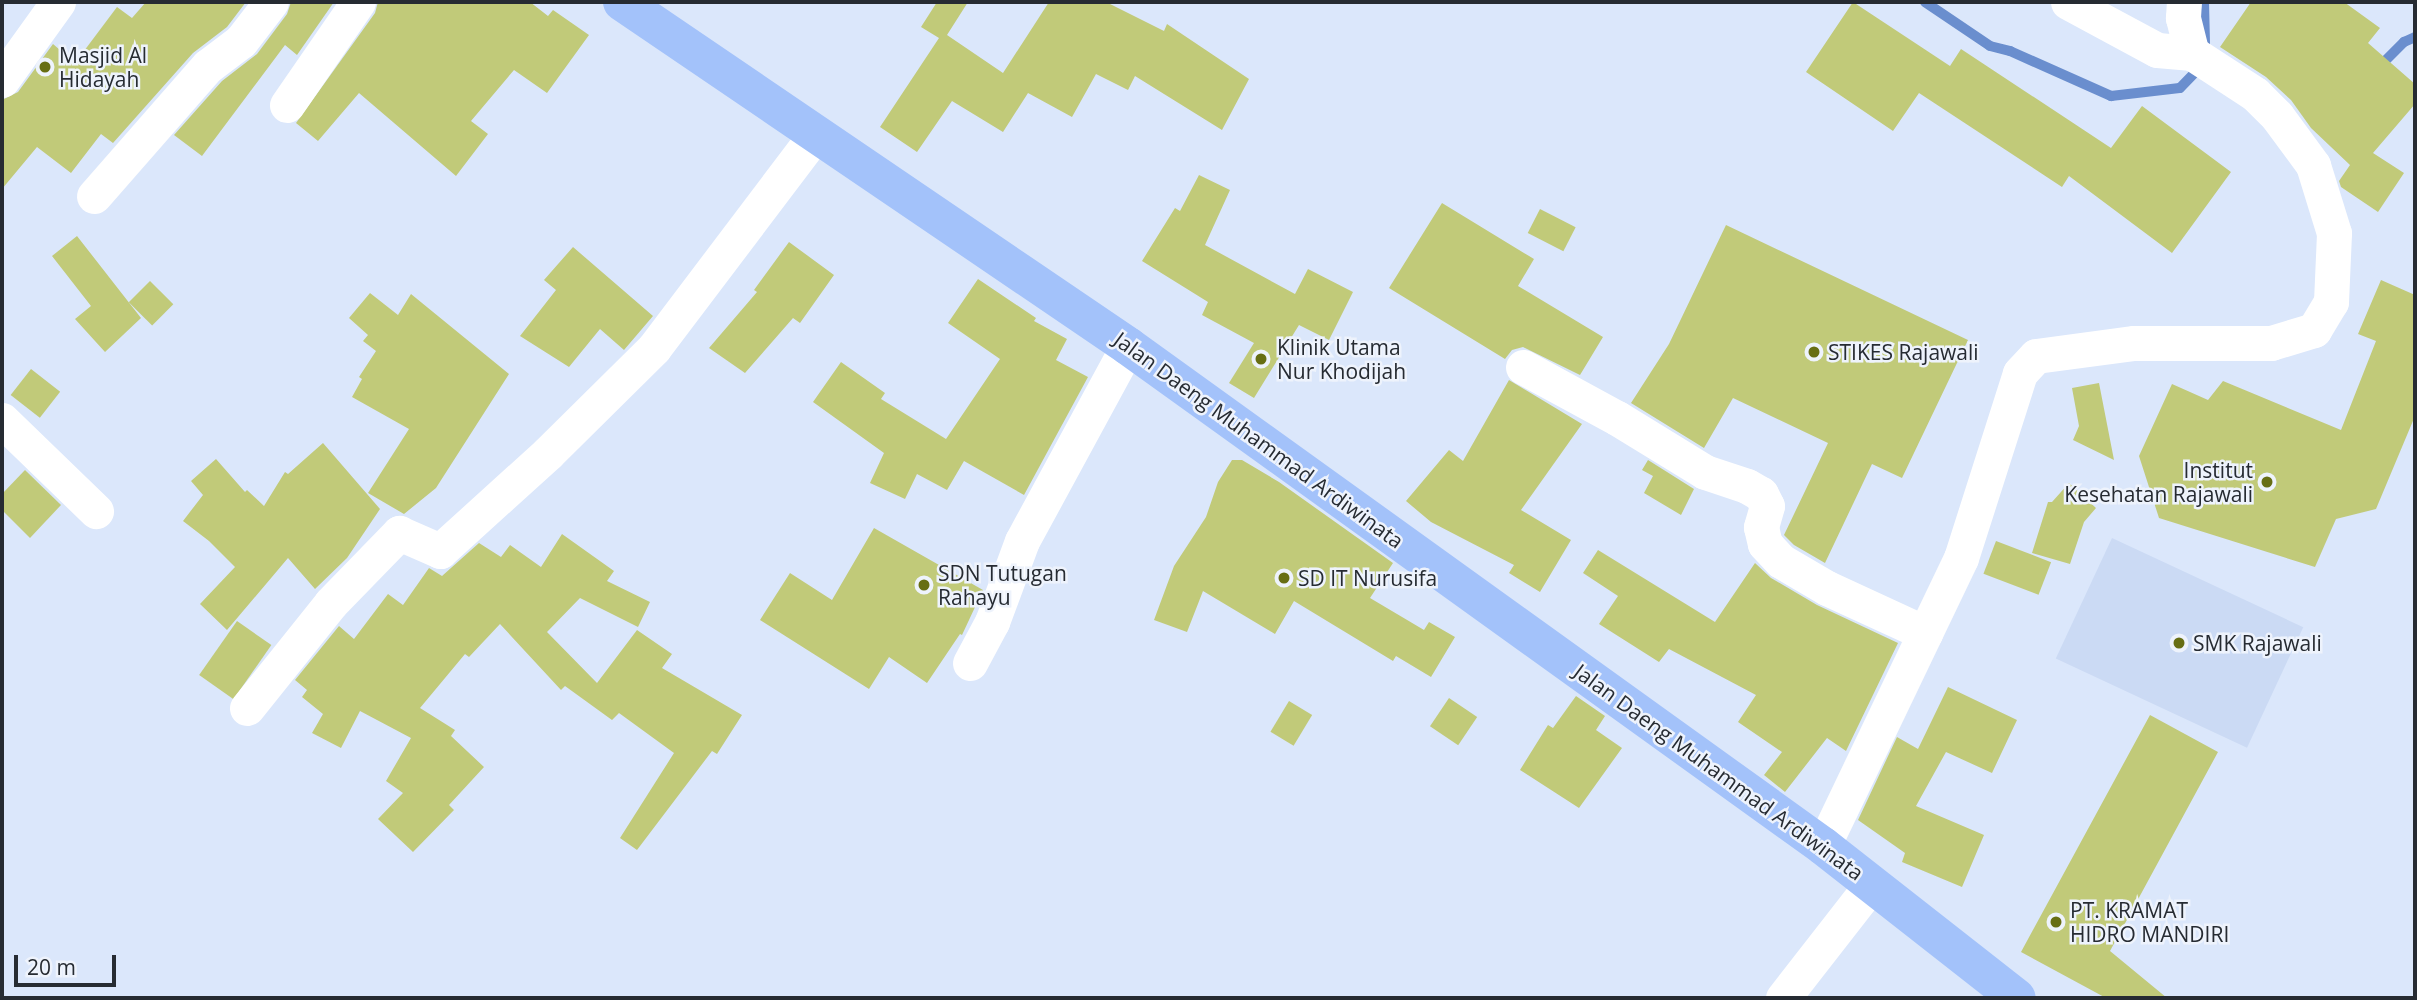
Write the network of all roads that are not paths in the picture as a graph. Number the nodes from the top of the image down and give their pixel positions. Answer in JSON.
{"nodes":[{"id":1,"x":58,"y":2,"type":"edge"},
{"id":2,"x":271,"y":2,"type":"edge"},
{"id":3,"x":358,"y":2,"type":"edge"},
{"id":4,"x":622,"y":2,"type":"edge"},
{"id":5,"x":2068,"y":2,"type":"edge"},
{"id":6,"x":2184,"y":2,"type":"edge"},
{"id":7,"x":2192,"y":53,"type":"junction"},
{"id":8,"x":2,"y":80,"type":"edge"},
{"id":9,"x":287,"y":105,"type":"dead end"},
{"id":10,"x":816,"y":134,"type":"junction"},
{"id":11,"x":94,"y":196,"type":"dead end"},
{"id":12,"x":1128,"y":346,"type":"junction"},
{"id":13,"x":1523,"y":367,"type":"dead end"},
{"id":14,"x":2,"y":421,"type":"edge"},
{"id":15,"x":96,"y":511,"type":"dead end"},
{"id":16,"x":1925,"y":633,"type":"junction"},
{"id":17,"x":970,"y":663,"type":"dead end"},
{"id":18,"x":247,"y":709,"type":"dead end"},
{"id":19,"x":1823,"y":846,"type":"junction"},
{"id":20,"x":1871,"y":885,"type":"junction"},
{"id":21,"x":1783,"y":998,"type":"edge"},
{"id":22,"x":2017,"y":998,"type":"edge"}],
"edges":[{"from":1,"to":8,"type":"street"},
{"from":2,"to":11,"type":"street"},
{"from":3,"to":9,"type":"street"},
{"from":4,"to":10,"type":"main road","name":"Jalan Daeng Muhammad Ardiwinata"},
{"from":5,"to":7,"type":"street"},
{"from":6,"to":7,"type":"street"},
{"from":7,"to":16,"type":"street"},
{"from":10,"to":12,"type":"main road","name":"Jalan Daeng Muhammad Ardiwinata"},
{"from":10,"to":18,"type":"street"},
{"from":12,"to":17,"type":"street"},
{"from":12,"to":19,"type":"main road","name":"Jalan Daeng Muhammad Ardiwinata"},
{"from":13,"to":16,"type":"street"},
{"from":14,"to":15,"type":"street"},
{"from":16,"to":19,"type":"street"},
{"from":19,"to":20,"type":"main road","name":"Jalan Daeng Muhammad Ardiwinata"},
{"from":20,"to":21,"type":"street"},
{"from":20,"to":22,"type":"main road","name":"Jalan Daeng Muhammad Ardiwinata"}]}
